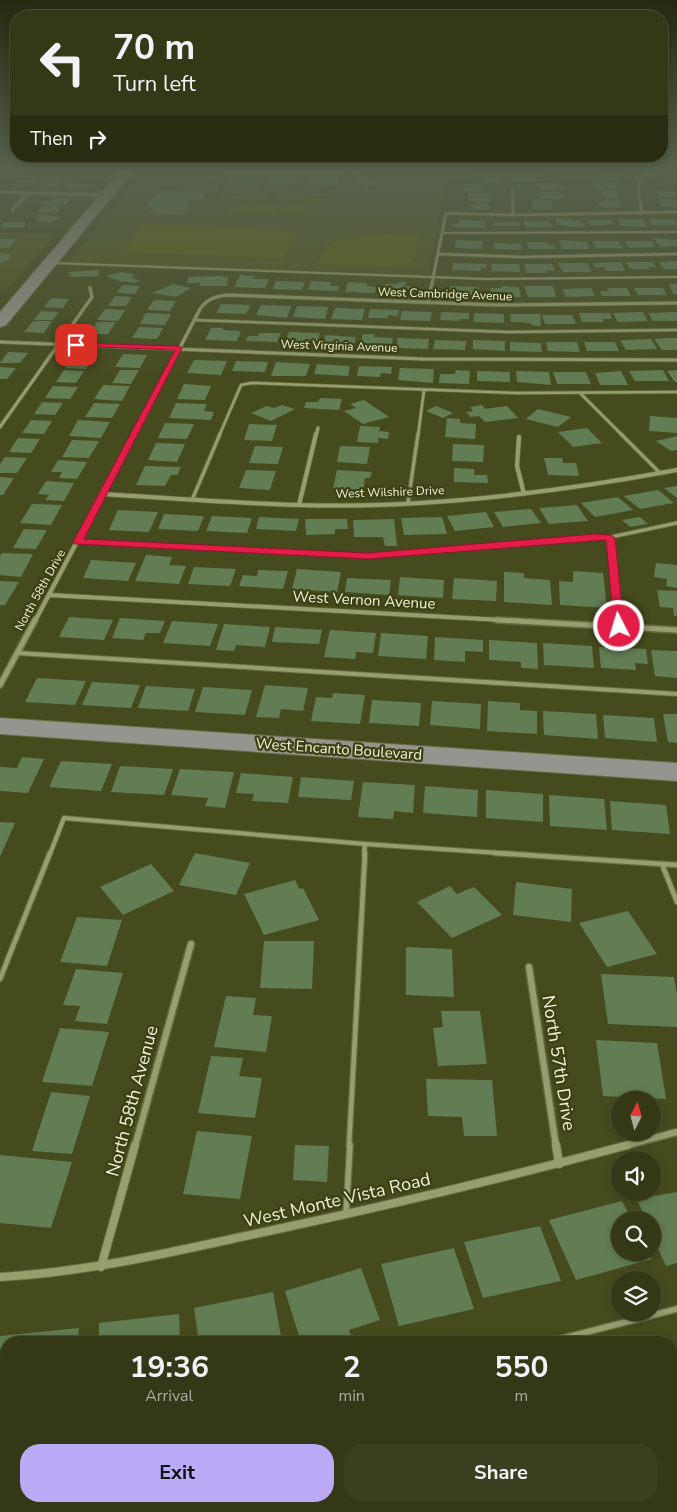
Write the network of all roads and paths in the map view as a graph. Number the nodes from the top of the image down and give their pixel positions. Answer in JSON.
{"nodes":[{"id":1,"x":69,"y":240,"type":"edge"},
{"id":2,"x":441,"y":240,"type":"edge"},
{"id":3,"x":438,"y":254,"type":"junction"},
{"id":4,"x":677,"y":254,"type":"edge"},
{"id":5,"x":49,"y":263,"type":"junction"},
{"id":6,"x":433,"y":277,"type":"junction"},
{"id":7,"x":677,"y":277,"type":"edge"},
{"id":8,"x":90,"y":288,"type":"dead end"},
{"id":9,"x":212,"y":296,"type":"joint"},
{"id":10,"x":428,"y":303,"type":"junction"},
{"id":11,"x":677,"y":303,"type":"edge"},
{"id":12,"x":194,"y":320,"type":"junction"},
{"id":13,"x":0,"y":322,"type":"edge"},
{"id":14,"x":677,"y":330,"type":"edge"},
{"id":15,"x":0,"y":342,"type":"edge"},
{"id":16,"x":59,"y":344,"type":"junction"},
{"id":17,"x":179,"y":348,"type":"junction"},
{"id":18,"x":677,"y":360,"type":"edge"},
{"id":19,"x":424,"y":390,"type":"junction"},
{"id":20,"x":677,"y":392,"type":"edge"},
{"id":21,"x":581,"y":394,"type":"junction"},
{"id":22,"x":0,"y":427,"type":"edge"},
{"id":23,"x":318,"y":428,"type":"dead end"},
{"id":24,"x":518,"y":437,"type":"dead end"},
{"id":25,"x":677,"y":470,"type":"edge"},
{"id":26,"x":660,"y":473,"type":"junction"},
{"id":27,"x":102,"y":494,"type":"junction"},
{"id":28,"x":524,"y":494,"type":"junction"},
{"id":29,"x":192,"y":500,"type":"junction"},
{"id":30,"x":408,"y":504,"type":"junction"},
{"id":31,"x":299,"y":505,"type":"junction"},
{"id":32,"x":677,"y":523,"type":"edge"},
{"id":33,"x":611,"y":538,"type":"junction"},
{"id":34,"x":78,"y":542,"type":"junction"},
{"id":35,"x":49,"y":594,"type":"junction"},
{"id":36,"x":619,"y":626,"type":"junction"},
{"id":37,"x":677,"y":630,"type":"edge"},
{"id":38,"x":17,"y":653,"type":"junction"},
{"id":39,"x":0,"y":685,"type":"edge"},
{"id":40,"x":677,"y":694,"type":"edge"},
{"id":41,"x":0,"y":726,"type":"edge"},
{"id":42,"x":677,"y":772,"type":"edge"},
{"id":43,"x":365,"y":844,"type":"junction"},
{"id":44,"x":662,"y":864,"type":"junction"},
{"id":45,"x":677,"y":865,"type":"edge"},
{"id":46,"x":677,"y":902,"type":"edge"},
{"id":47,"x":191,"y":944,"type":"dead end"},
{"id":48,"x":529,"y":967,"type":"dead end"},
{"id":49,"x":0,"y":979,"type":"edge"},
{"id":50,"x":677,"y":1132,"type":"edge"},
{"id":51,"x":559,"y":1164,"type":"junction"},
{"id":52,"x":346,"y":1215,"type":"junction"},
{"id":53,"x":102,"y":1267,"type":"junction"},
{"id":54,"x":0,"y":1277,"type":"edge"},
{"id":55,"x":677,"y":1309,"type":"edge"},
{"id":56,"x":571,"y":1336,"type":"edge"}],
"edges":[{"from":1,"to":5,"type":"main road"},
{"from":2,"to":3,"type":"street"},
{"from":3,"to":4,"type":"street"},
{"from":3,"to":6,"type":"street"},
{"from":5,"to":6,"type":"lane"},
{"from":5,"to":13,"type":"main road"},
{"from":6,"to":7,"type":"lane"},
{"from":6,"to":10,"type":"street"},
{"from":8,"to":16,"type":"street"},
{"from":9,"to":10,"type":"street","name":"West Cambridge Avenue"},
{"from":9,"to":12,"type":"street","name":"North 58th Drive"},
{"from":10,"to":11,"type":"street","name":"West Cambridge Avenue"},
{"from":12,"to":14,"type":"lane"},
{"from":12,"to":17,"type":"street","name":"North 58th Drive"},
{"from":15,"to":16,"type":"street","name":"West Virginia Avenue"},
{"from":16,"to":17,"type":"street","name":"West Virginia Avenue"},
{"from":16,"to":22,"type":"street"},
{"from":17,"to":18,"type":"street","name":"West Virginia Avenue"},
{"from":17,"to":27,"type":"street","name":"North 58th Drive"},
{"from":19,"to":21,"type":"lane"},
{"from":19,"to":29,"type":"lane"},
{"from":19,"to":30,"type":"lane"},
{"from":20,"to":21,"type":"lane"},
{"from":21,"to":26,"type":"lane"},
{"from":23,"to":31,"type":"street"},
{"from":24,"to":28,"type":"street"},
{"from":25,"to":26,"type":"street","name":"West Wilshire Drive"},
{"from":26,"to":28,"type":"street","name":"West Wilshire Drive"},
{"from":27,"to":29,"type":"street","name":"West Wilshire Drive"},
{"from":27,"to":34,"type":"street","name":"North 58th Drive"},
{"from":28,"to":30,"type":"street","name":"West Wilshire Drive"},
{"from":29,"to":31,"type":"street","name":"West Wilshire Drive"},
{"from":30,"to":31,"type":"street","name":"West Wilshire Drive"},
{"from":32,"to":33,"type":"lane"},
{"from":33,"to":34,"type":"lane"},
{"from":33,"to":36,"type":"lane"},
{"from":34,"to":35,"type":"street","name":"North 58th Drive"},
{"from":35,"to":36,"type":"street","name":"West Vernon Avenue"},
{"from":35,"to":38,"type":"street","name":"North 58th Drive"},
{"from":36,"to":37,"type":"street","name":"West Vernon Avenue"},
{"from":38,"to":39,"type":"street","name":"North 58th Drive"},
{"from":38,"to":40,"type":"lane"},
{"from":41,"to":42,"type":"main road","name":"West Encanto Boulevard"},
{"from":43,"to":44,"type":"lane"},
{"from":43,"to":49,"type":"lane"},
{"from":43,"to":52,"type":"lane"},
{"from":44,"to":45,"type":"lane"},
{"from":44,"to":46,"type":"lane"},
{"from":47,"to":53,"type":"street","name":"North 58th Avenue"},
{"from":48,"to":51,"type":"street","name":"North 57th Drive"},
{"from":50,"to":51,"type":"street","name":"West Monte Vista Road"},
{"from":51,"to":52,"type":"street","name":"West Monte Vista Road"},
{"from":52,"to":53,"type":"street","name":"West Monte Vista Road"},
{"from":53,"to":54,"type":"street","name":"West Monte Vista Road"},
{"from":55,"to":56,"type":"lane"}]}
